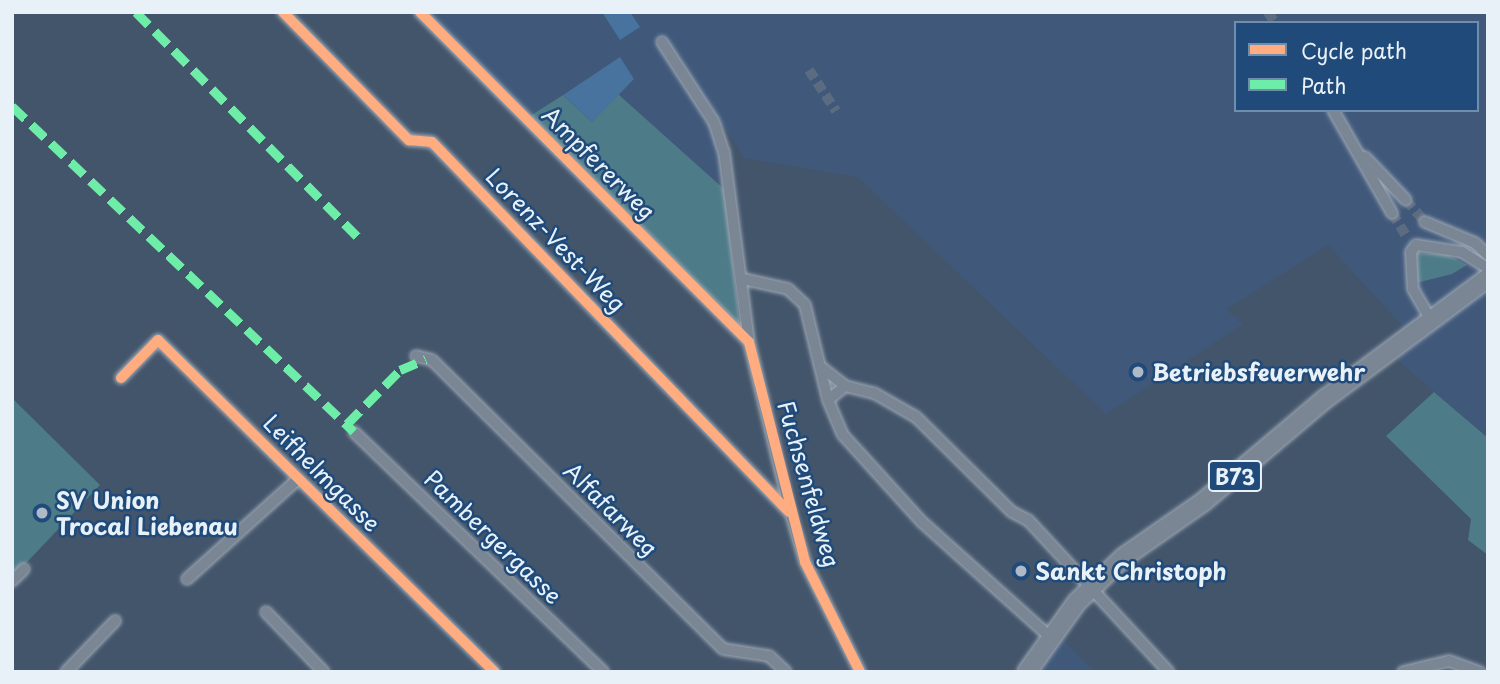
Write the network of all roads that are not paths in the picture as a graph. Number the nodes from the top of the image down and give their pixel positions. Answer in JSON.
{"nodes":[{"id":1,"x":283,"y":12,"type":"edge"},
{"id":2,"x":420,"y":12,"type":"edge"},
{"id":3,"x":662,"y":42,"type":"dead end"},
{"id":4,"x":1334,"y":112,"type":"edge"},
{"id":5,"x":1360,"y":153,"type":"junction"},
{"id":6,"x":1406,"y":200,"type":"tunnel mouth"},
{"id":7,"x":1392,"y":213,"type":"tunnel mouth"},
{"id":8,"x":1425,"y":222,"type":"tunnel mouth"},
{"id":9,"x":1407,"y":237,"type":"tunnel mouth"},
{"id":10,"x":1416,"y":245,"type":"junction"},
{"id":11,"x":1488,"y":255,"type":"edge"},
{"id":12,"x":1488,"y":268,"type":"edge"},
{"id":13,"x":1488,"y":278,"type":"edge"},
{"id":14,"x":743,"y":279,"type":"junction"},
{"id":15,"x":1430,"y":319,"type":"junction"},
{"id":16,"x":749,"y":342,"type":"junction"},
{"id":17,"x":416,"y":356,"type":"dead end"},
{"id":18,"x":821,"y":367,"type":"junction"},
{"id":19,"x":121,"y":378,"type":"dead end"},
{"id":20,"x":845,"y":386,"type":"junction"},
{"id":21,"x":828,"y":400,"type":"junction"},
{"id":22,"x":354,"y":432,"type":"dead end"},
{"id":23,"x":298,"y":478,"type":"junction"},
{"id":24,"x":791,"y":514,"type":"junction"},
{"id":25,"x":24,"y":569,"type":"dead end"},
{"id":26,"x":187,"y":579,"type":"dead end"},
{"id":27,"x":12,"y":581,"type":"edge"},
{"id":28,"x":1091,"y":587,"type":"junction"},
{"id":29,"x":266,"y":612,"type":"dead end"},
{"id":30,"x":115,"y":621,"type":"dead end"},
{"id":31,"x":1048,"y":636,"type":"junction"},
{"id":32,"x":66,"y":672,"type":"edge"},
{"id":33,"x":324,"y":672,"type":"edge"},
{"id":34,"x":495,"y":672,"type":"edge"},
{"id":35,"x":603,"y":672,"type":"edge"},
{"id":36,"x":786,"y":672,"type":"edge"},
{"id":37,"x":860,"y":672,"type":"edge"},
{"id":38,"x":1027,"y":672,"type":"edge"},
{"id":39,"x":1168,"y":672,"type":"edge"},
{"id":40,"x":1403,"y":672,"type":"edge"},
{"id":41,"x":1480,"y":672,"type":"edge"}],
"edges":[{"from":1,"to":24,"type":"street","name":"Lorenz-Vest-Weg"},
{"from":2,"to":16,"type":"street","name":"Ampfererweg"},
{"from":3,"to":14,"type":"street","name":"Fuchsenfeldweg"},
{"from":4,"to":5,"type":"street"},
{"from":5,"to":6,"type":"street"},
{"from":5,"to":7,"type":"street"},
{"from":8,"to":11,"type":"street"},
{"from":9,"to":10,"type":"street"},
{"from":10,"to":12,"type":"street"},
{"from":10,"to":15,"type":"street"},
{"from":13,"to":15,"type":"main road","number":"B73"},
{"from":14,"to":16,"type":"street","name":"Fuchsenfeldweg"},
{"from":14,"to":18,"type":"street"},
{"from":15,"to":28,"type":"main road","number":"B73"},
{"from":16,"to":24,"type":"street","name":"Fuchsenfeldweg"},
{"from":17,"to":36,"type":"street","name":"Alfafarweg"},
{"from":18,"to":20,"type":"street"},
{"from":18,"to":21,"type":"street"},
{"from":19,"to":23,"type":"street","name":"Leifhelmgasse"},
{"from":20,"to":21,"type":"street"},
{"from":20,"to":28,"type":"street"},
{"from":21,"to":31,"type":"street"},
{"from":22,"to":35,"type":"street","name":"Pambergergasse"},
{"from":23,"to":26,"type":"street","name":"Leifhelmgasse"},
{"from":23,"to":34,"type":"street","name":"Leifhelmgasse"},
{"from":24,"to":37,"type":"street","name":"Fuchsenfeldweg"},
{"from":25,"to":27,"type":"street"},
{"from":28,"to":31,"type":"main road","number":"B73"},
{"from":28,"to":39,"type":"street"},
{"from":29,"to":33,"type":"street"},
{"from":30,"to":32,"type":"street"},
{"from":31,"to":38,"type":"main road","number":"B73"},
{"from":40,"to":41,"type":"street"}]}
